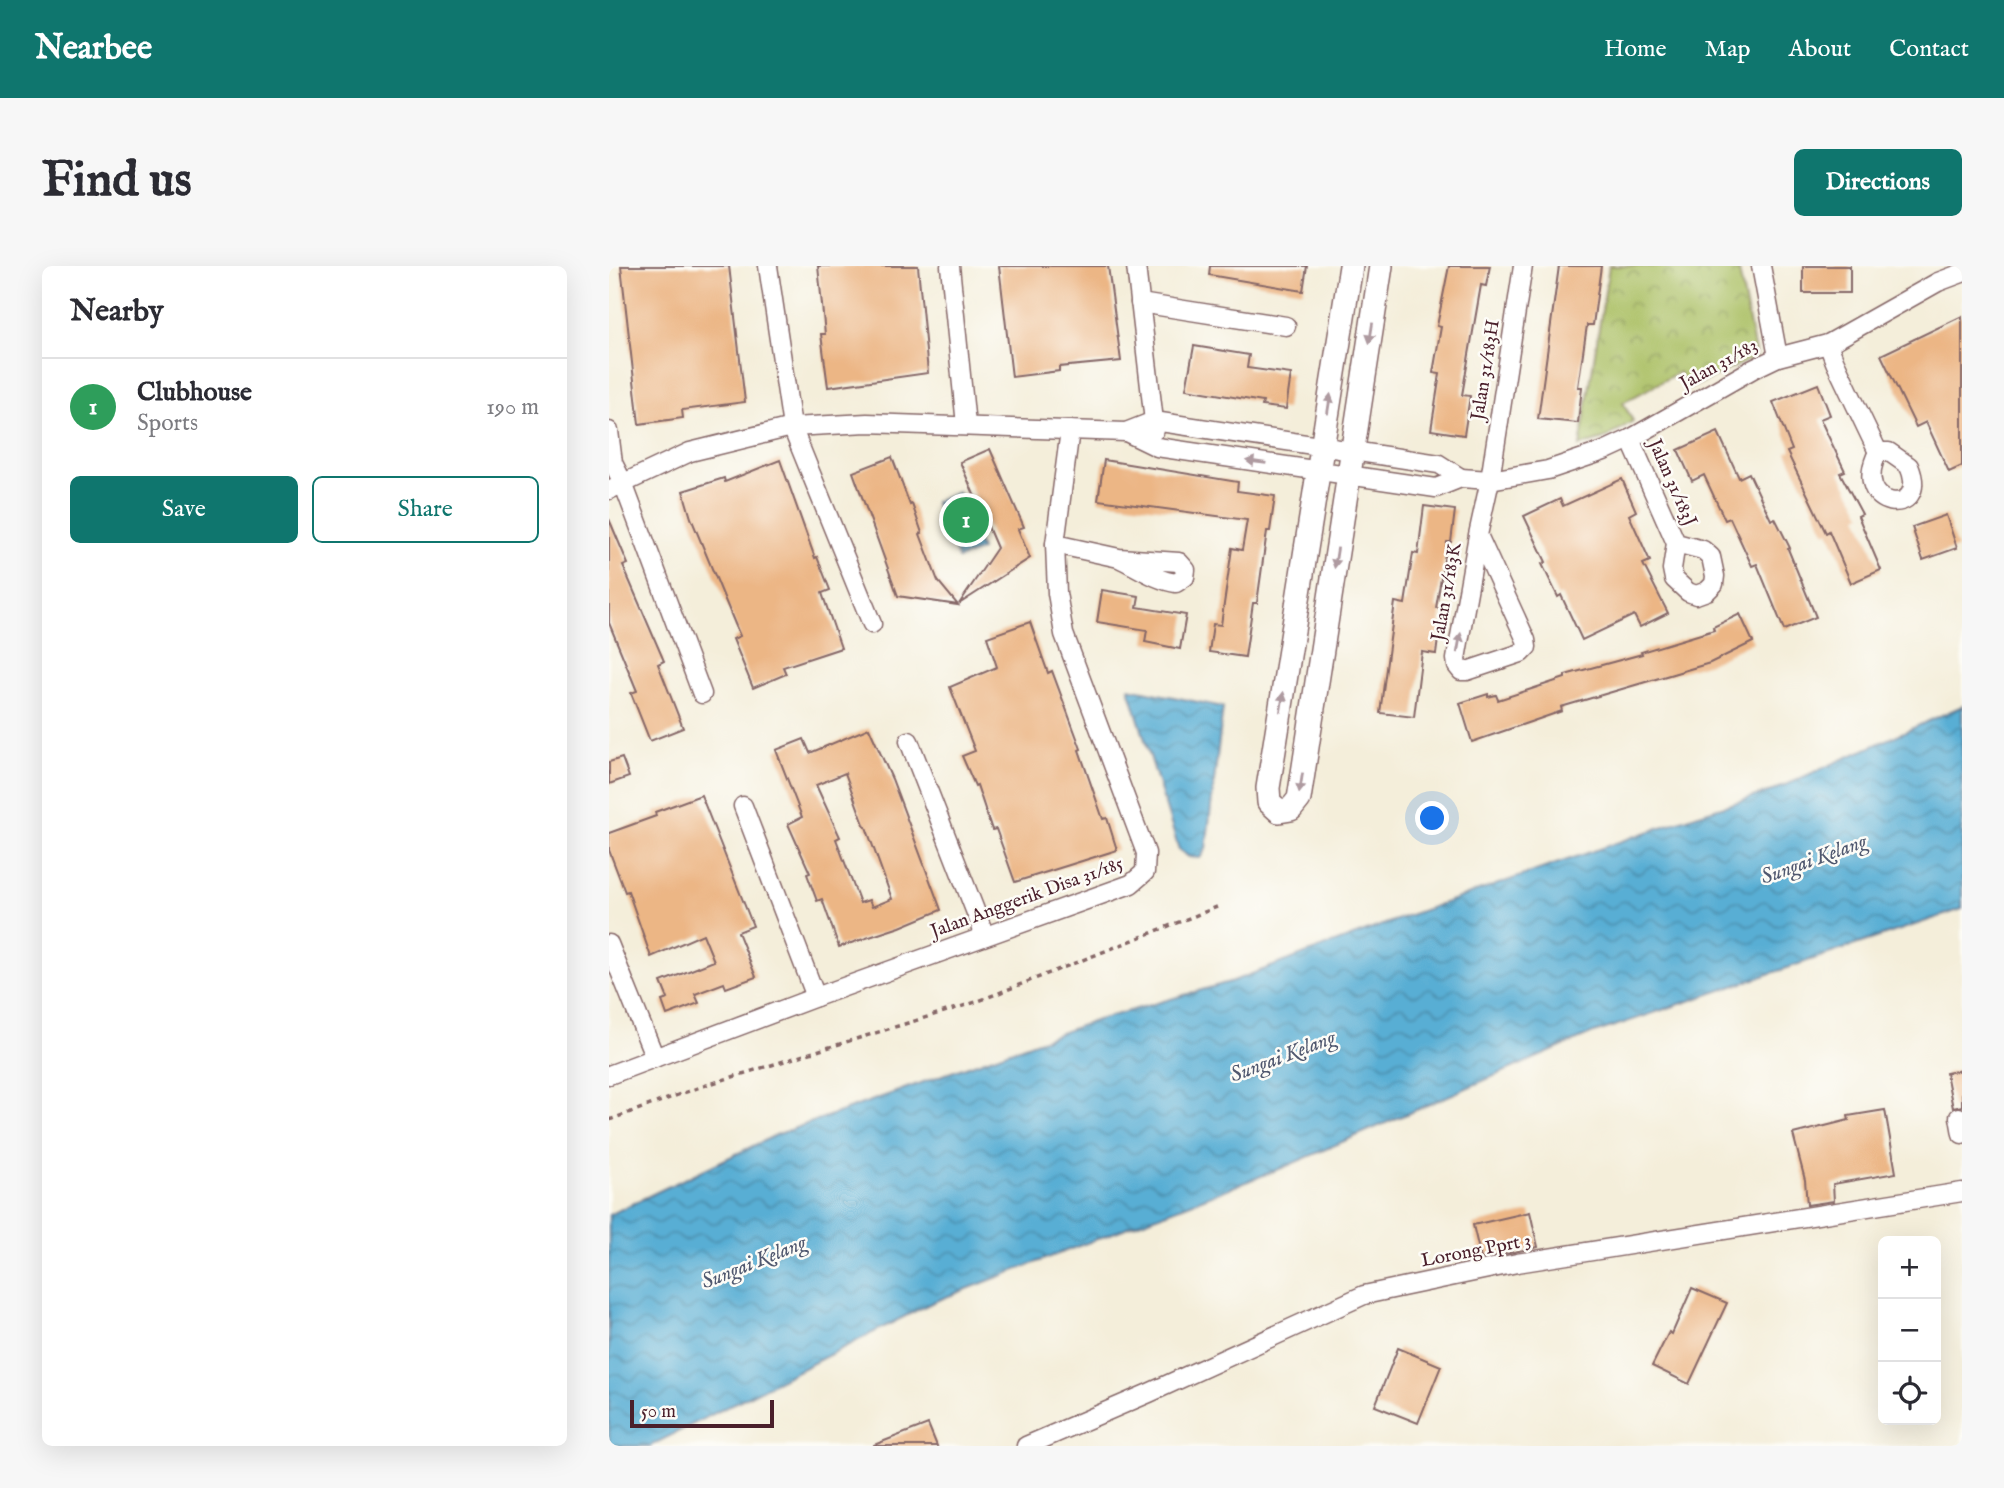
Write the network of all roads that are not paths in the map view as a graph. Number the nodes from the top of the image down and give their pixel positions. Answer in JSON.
{"nodes":[{"id":1,"x":768,"y":266,"type":"edge"},
{"id":2,"x":950,"y":266,"type":"edge"},
{"id":3,"x":1136,"y":266,"type":"edge"},
{"id":4,"x":1351,"y":266,"type":"edge"},
{"id":5,"x":1381,"y":266,"type":"edge"},
{"id":6,"x":1523,"y":266,"type":"edge"},
{"id":7,"x":1761,"y":266,"type":"edge"},
{"id":8,"x":1962,"y":273,"type":"edge"},
{"id":9,"x":1936,"y":274,"type":"edge"},
{"id":10,"x":1140,"y":303,"type":"junction"},
{"id":11,"x":1286,"y":326,"type":"dead end"},
{"id":12,"x":1828,"y":344,"type":"junction"},
{"id":13,"x":1778,"y":357,"type":"junction"},
{"id":14,"x":1154,"y":421,"type":"junction"},
{"id":15,"x":966,"y":425,"type":"junction"},
{"id":16,"x":792,"y":427,"type":"junction"},
{"id":17,"x":1070,"y":430,"type":"junction"},
{"id":18,"x":609,"y":431,"type":"edge"},
{"id":19,"x":1126,"y":432,"type":"junction"},
{"id":20,"x":1630,"y":439,"type":"junction"},
{"id":21,"x":1157,"y":447,"type":"junction"},
{"id":22,"x":1322,"y":447,"type":"junction"},
{"id":23,"x":1353,"y":451,"type":"junction"},
{"id":24,"x":1878,"y":452,"type":"dead end"},
{"id":25,"x":1413,"y":460,"type":"junction"},
{"id":26,"x":1318,"y":471,"type":"junction"},
{"id":27,"x":1349,"y":475,"type":"junction"},
{"id":28,"x":1461,"y":478,"type":"junction"},
{"id":29,"x":1490,"y":480,"type":"junction"},
{"id":30,"x":1409,"y":484,"type":"junction"},
{"id":31,"x":616,"y":487,"type":"edge"},
{"id":32,"x":1478,"y":534,"type":"junction"},
{"id":33,"x":1676,"y":543,"type":"dead end"},
{"id":34,"x":1055,"y":544,"type":"junction"},
{"id":35,"x":1119,"y":558,"type":"dead end"},
{"id":36,"x":872,"y":624,"type":"dead end"},
{"id":37,"x":702,"y":694,"type":"dead end"},
{"id":38,"x":909,"y":741,"type":"dead end"},
{"id":39,"x":743,"y":806,"type":"dead end"},
{"id":40,"x":985,"y":936,"type":"junction"},
{"id":41,"x":609,"y":944,"type":"edge"},
{"id":42,"x":816,"y":996,"type":"junction"},
{"id":43,"x":655,"y":1058,"type":"junction"},
{"id":44,"x":609,"y":1075,"type":"edge"},
{"id":45,"x":1962,"y":1192,"type":"edge"},
{"id":46,"x":1026,"y":1446,"type":"edge"}],
"edges":[{"from":1,"to":16,"type":"street"},
{"from":2,"to":15,"type":"street"},
{"from":3,"to":10,"type":"street"},
{"from":22,"to":4,"type":"street","one_way":true},
{"from":5,"to":23,"type":"street","one_way":true},
{"from":6,"to":29,"type":"street","name":"Jalan 31/183H"},
{"from":7,"to":13,"type":"street"},
{"from":8,"to":9,"type":"street","name":"Jalan 31/183"},
{"from":9,"to":12,"type":"street","name":"Jalan 31/183"},
{"from":10,"to":11,"type":"street"},
{"from":10,"to":14,"type":"street"},
{"from":12,"to":13,"type":"street","name":"Jalan 31/183"},
{"from":12,"to":24,"type":"street"},
{"from":13,"to":20,"type":"street","name":"Jalan 31/183"},
{"from":14,"to":19,"type":"street"},
{"from":14,"to":21,"type":"street"},
{"from":14,"to":22,"type":"street"},
{"from":15,"to":16,"type":"street"},
{"from":15,"to":17,"type":"street"},
{"from":16,"to":31,"type":"street"},
{"from":16,"to":36,"type":"street"},
{"from":17,"to":19,"type":"street"},
{"from":17,"to":34,"type":"street","name":"Jalan Anggerik Disa 31/185"},
{"from":18,"to":31,"type":"street"},
{"from":19,"to":21,"type":"street"},
{"from":20,"to":29,"type":"street","name":"Jalan 31/183"},
{"from":20,"to":33,"type":"street","name":"Jalan 31/183J"},
{"from":26,"to":21,"type":"street","one_way":true},
{"from":22,"to":23,"type":"street"},
{"from":22,"to":26,"type":"street"},
{"from":23,"to":25,"type":"street"},
{"from":23,"to":27,"type":"street"},
{"from":25,"to":28,"type":"street"},
{"from":25,"to":30,"type":"street"},
{"from":26,"to":27,"type":"street"},
{"from":27,"to":26,"type":"street","one_way":true},
{"from":27,"to":30,"type":"street"},
{"from":28,"to":29,"type":"street","name":"Jalan 31/183"},
{"from":28,"to":30,"type":"street"},
{"from":29,"to":32,"type":"street","name":"Jalan 31/183K"},
{"from":31,"to":37,"type":"street"},
{"from":32,"to":32,"type":"street","name":"Jalan 31/183K","one_way":true},
{"from":34,"to":35,"type":"street"},
{"from":34,"to":40,"type":"street","name":"Jalan Anggerik Disa 31/185"},
{"from":38,"to":40,"type":"street"},
{"from":39,"to":42,"type":"street"},
{"from":40,"to":42,"type":"street","name":"Jalan Anggerik Disa 31/185"},
{"from":41,"to":43,"type":"street"},
{"from":42,"to":43,"type":"street","name":"Jalan Anggerik Disa 31/185"},
{"from":43,"to":44,"type":"street","name":"Jalan Anggerik Disa 31/185"},
{"from":45,"to":46,"type":"street","name":"Lorong Pprt 3"}]}
